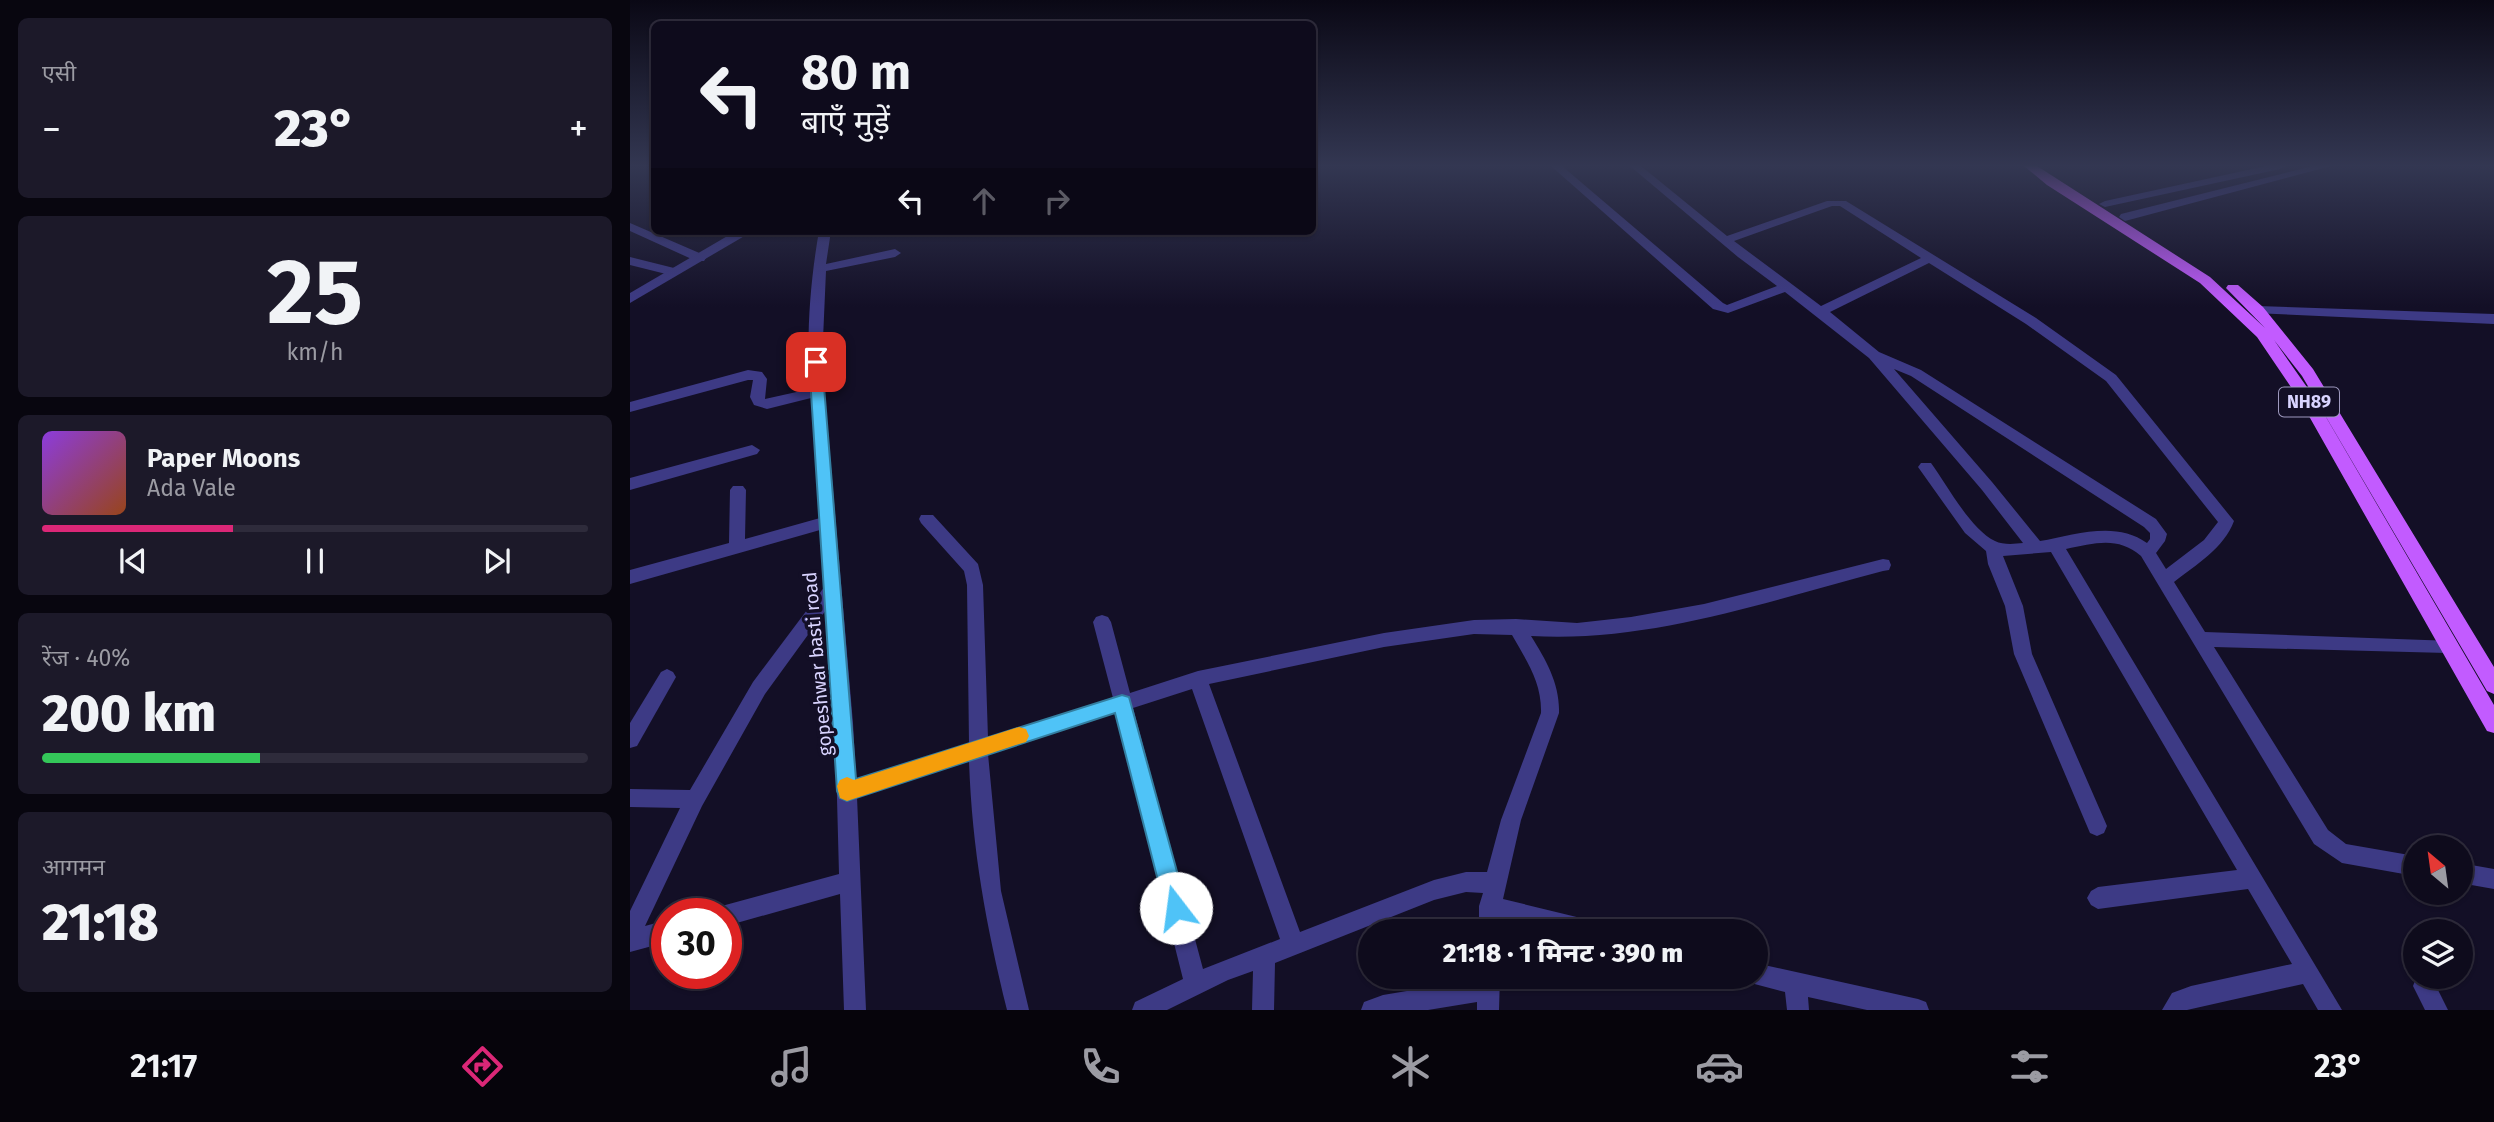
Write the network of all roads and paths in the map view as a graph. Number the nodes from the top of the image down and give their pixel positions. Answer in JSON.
{"nodes":[{"id":1,"x":1611,"y":213,"type":"edge"},
{"id":2,"x":1693,"y":213,"type":"edge"},
{"id":3,"x":1806,"y":213,"type":"edge"},
{"id":4,"x":1858,"y":213,"type":"edge"},
{"id":5,"x":2100,"y":213,"type":"edge"},
{"id":6,"x":2119,"y":213,"type":"edge"},
{"id":7,"x":2140,"y":213,"type":"edge"},
{"id":8,"x":2125,"y":217,"type":"junction"},
{"id":9,"x":630,"y":227,"type":"edge"},
{"id":10,"x":739,"y":235,"type":"edge"},
{"id":11,"x":824,"y":235,"type":"edge"},
{"id":12,"x":1726,"y":240,"type":"junction"},
{"id":13,"x":895,"y":253,"type":"dead end"},
{"id":14,"x":700,"y":257,"type":"junction"},
{"id":15,"x":1930,"y":258,"type":"junction"},
{"id":16,"x":630,"y":261,"type":"edge"},
{"id":17,"x":820,"y":269,"type":"junction"},
{"id":18,"x":674,"y":272,"type":"junction"},
{"id":19,"x":1785,"y":286,"type":"junction"},
{"id":20,"x":630,"y":299,"type":"edge"},
{"id":21,"x":2258,"y":310,"type":"junction"},
{"id":22,"x":1820,"y":312,"type":"junction"},
{"id":23,"x":2494,"y":319,"type":"edge"},
{"id":24,"x":1874,"y":355,"type":"junction"},
{"id":25,"x":817,"y":392,"type":"junction"},
{"id":26,"x":630,"y":407,"type":"edge"},
{"id":27,"x":752,"y":450,"type":"dead end"},
{"id":28,"x":1926,"y":467,"type":"dead end"},
{"id":29,"x":630,"y":484,"type":"edge"},
{"id":30,"x":738,"y":490,"type":"dead end"},
{"id":31,"x":927,"y":519,"type":"dead end"},
{"id":32,"x":827,"y":522,"type":"junction"},
{"id":33,"x":2045,"y":546,"type":"junction"},
{"id":34,"x":737,"y":547,"type":"junction"},
{"id":35,"x":1994,"y":548,"type":"junction"},
{"id":36,"x":2147,"y":552,"type":"junction"},
{"id":37,"x":1884,"y":565,"type":"dead end"},
{"id":38,"x":630,"y":577,"type":"edge"},
{"id":39,"x":2164,"y":580,"type":"junction"},
{"id":40,"x":831,"y":589,"type":"junction"},
{"id":41,"x":1102,"y":622,"type":"dead end"},
{"id":42,"x":1516,"y":626,"type":"junction"},
{"id":43,"x":2200,"y":639,"type":"junction"},
{"id":44,"x":2447,"y":646,"type":"junction"},
{"id":45,"x":667,"y":677,"type":"dead end"},
{"id":46,"x":1198,"y":679,"type":"junction"},
{"id":47,"x":2494,"y":685,"type":"edge"},
{"id":48,"x":1122,"y":703,"type":"junction"},
{"id":49,"x":2494,"y":724,"type":"edge"},
{"id":50,"x":630,"y":740,"type":"edge"},
{"id":51,"x":979,"y":748,"type":"junction"},
{"id":52,"x":847,"y":791,"type":"junction"},
{"id":53,"x":630,"y":798,"type":"edge"},
{"id":54,"x":695,"y":799,"type":"junction"},
{"id":55,"x":2097,"y":826,"type":"dead end"},
{"id":56,"x":2403,"y":864,"type":"edge"},
{"id":57,"x":2473,"y":875,"type":"edge"},
{"id":58,"x":2251,"y":878,"type":"junction"},
{"id":59,"x":2494,"y":879,"type":"edge"},
{"id":60,"x":850,"y":881,"type":"junction"},
{"id":61,"x":1493,"y":883,"type":"junction"},
{"id":62,"x":2098,"y":898,"type":"dead end"},
{"id":63,"x":1490,"y":906,"type":"junction"},
{"id":64,"x":742,"y":911,"type":"edge"},
{"id":65,"x":1490,"y":919,"type":"edge"},
{"id":66,"x":1541,"y":919,"type":"edge"},
{"id":67,"x":630,"y":933,"type":"edge"},
{"id":68,"x":651,"y":935,"type":"edge"},
{"id":69,"x":630,"y":941,"type":"edge"},
{"id":70,"x":1293,"y":944,"type":"junction"},
{"id":71,"x":1264,"y":955,"type":"junction"},
{"id":72,"x":2306,"y":972,"type":"junction"},
{"id":73,"x":1768,"y":977,"type":"edge"},
{"id":74,"x":1196,"y":984,"type":"junction"},
{"id":75,"x":1796,"y":985,"type":"junction"},
{"id":76,"x":2426,"y":989,"type":"edge"},
{"id":77,"x":1488,"y":992,"type":"edge"},
{"id":78,"x":855,"y":1010,"type":"edge"},
{"id":79,"x":1018,"y":1010,"type":"edge"},
{"id":80,"x":1143,"y":1010,"type":"edge"},
{"id":81,"x":1263,"y":1010,"type":"edge"},
{"id":82,"x":1372,"y":1010,"type":"edge"},
{"id":83,"x":1798,"y":1010,"type":"edge"},
{"id":84,"x":1918,"y":1010,"type":"edge"},
{"id":85,"x":2173,"y":1010,"type":"edge"},
{"id":86,"x":2330,"y":1010,"type":"edge"},
{"id":87,"x":2437,"y":1010,"type":"edge"}],
"edges":[{"from":1,"to":19,"type":"street"},
{"from":2,"to":12,"type":"street"},
{"from":3,"to":12,"type":"street"},
{"from":4,"to":15,"type":"street"},
{"from":5,"to":44,"type":"main road","number":"NH89"},
{"from":6,"to":8,"type":"main road","number":"NH89"},
{"from":7,"to":8,"type":"street"},
{"from":8,"to":21,"type":"main road","number":"NH89"},
{"from":9,"to":14,"type":"street"},
{"from":10,"to":14,"type":"street"},
{"from":11,"to":17,"type":"street","name":"gopeshwar basti road"},
{"from":12,"to":19,"type":"street"},
{"from":13,"to":17,"type":"street"},
{"from":14,"to":18,"type":"street"},
{"from":15,"to":22,"type":"street"},
{"from":15,"to":39,"type":"street"},
{"from":16,"to":18,"type":"street"},
{"from":17,"to":25,"type":"street","name":"gopeshwar basti road"},
{"from":18,"to":20,"type":"street"},
{"from":19,"to":22,"type":"street"},
{"from":21,"to":23,"type":"street"},
{"from":21,"to":47,"type":"main road","number":"NH89"},
{"from":22,"to":24,"type":"street"},
{"from":24,"to":33,"type":"street"},
{"from":24,"to":36,"type":"street"},
{"from":25,"to":26,"type":"street"},
{"from":25,"to":32,"type":"street","name":"gopeshwar basti road"},
{"from":27,"to":29,"type":"street"},
{"from":28,"to":35,"type":"street"},
{"from":30,"to":34,"type":"street"},
{"from":31,"to":51,"type":"street"},
{"from":32,"to":34,"type":"street"},
{"from":32,"to":40,"type":"street","name":"gopeshwar basti road"},
{"from":33,"to":35,"type":"street"},
{"from":33,"to":36,"type":"street"},
{"from":33,"to":58,"type":"street"},
{"from":34,"to":38,"type":"street"},
{"from":35,"to":55,"type":"street"},
{"from":36,"to":39,"type":"street"},
{"from":37,"to":42,"type":"street"},
{"from":39,"to":43,"type":"street"},
{"from":40,"to":52,"type":"street","name":"gopeshwar basti road"},
{"from":40,"to":54,"type":"street"},
{"from":41,"to":48,"type":"street"},
{"from":42,"to":46,"type":"street"},
{"from":42,"to":61,"type":"street"},
{"from":43,"to":44,"type":"street"},
{"from":43,"to":56,"type":"street"},
{"from":44,"to":49,"type":"main road","number":"NH89"},
{"from":45,"to":50,"type":"street"},
{"from":46,"to":48,"type":"street"},
{"from":46,"to":70,"type":"street"},
{"from":48,"to":51,"type":"street"},
{"from":48,"to":74,"type":"street"},
{"from":51,"to":52,"type":"street"},
{"from":51,"to":79,"type":"street"},
{"from":52,"to":60,"type":"street","name":"gopeshwar basti road"},
{"from":53,"to":54,"type":"street"},
{"from":54,"to":67,"type":"street"},
{"from":57,"to":59,"type":"street"},
{"from":58,"to":62,"type":"street"},
{"from":58,"to":72,"type":"street"},
{"from":60,"to":64,"type":"street"},
{"from":60,"to":78,"type":"street","name":"gopeshwar basti road"},
{"from":61,"to":63,"type":"street"},
{"from":61,"to":70,"type":"street"},
{"from":63,"to":65,"type":"street"},
{"from":63,"to":66,"type":"street"},
{"from":68,"to":69,"type":"street"},
{"from":70,"to":71,"type":"street"},
{"from":71,"to":74,"type":"street"},
{"from":71,"to":81,"type":"street"},
{"from":72,"to":85,"type":"street"},
{"from":72,"to":86,"type":"street"},
{"from":73,"to":75,"type":"street"},
{"from":74,"to":80,"type":"street"},
{"from":75,"to":83,"type":"street"},
{"from":75,"to":84,"type":"street"},
{"from":76,"to":87,"type":"street"},
{"from":77,"to":82,"type":"street"}]}
